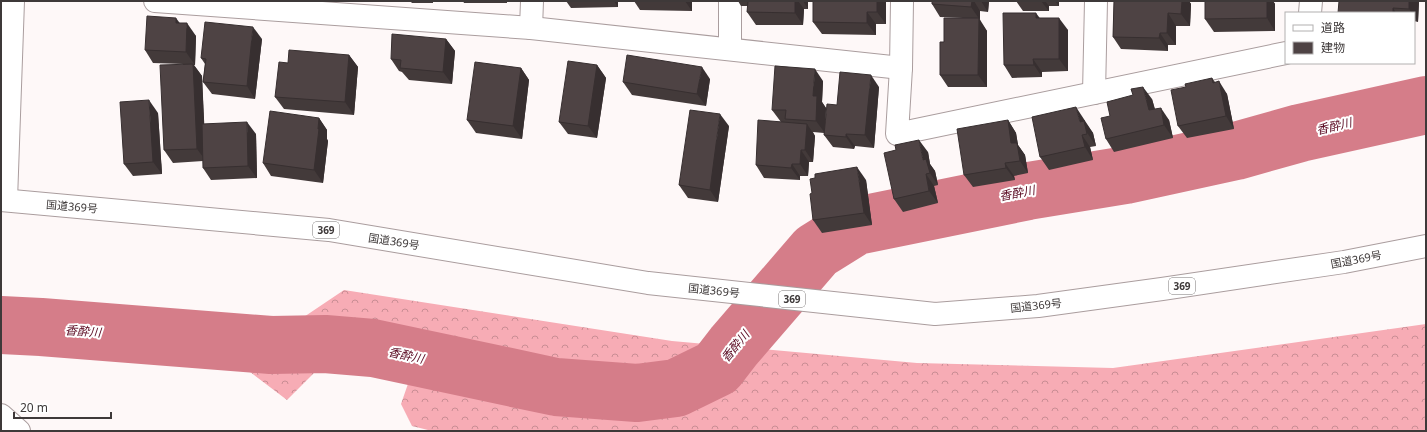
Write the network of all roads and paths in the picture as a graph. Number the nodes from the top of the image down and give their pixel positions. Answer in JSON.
{"nodes":[{"id":1,"x":13,"y":1,"type":"edge"},
{"id":2,"x":155,"y":1,"type":"edge"},
{"id":3,"x":532,"y":1,"type":"edge"},
{"id":4,"x":730,"y":1,"type":"edge"},
{"id":5,"x":902,"y":1,"type":"edge"},
{"id":6,"x":1096,"y":1,"type":"edge"},
{"id":7,"x":1311,"y":1,"type":"edge"},
{"id":8,"x":194,"y":2,"type":"edge"},
{"id":9,"x":364,"y":8,"type":"edge"},
{"id":10,"x":1310,"y":12,"type":"edge"},
{"id":11,"x":531,"y":28,"type":"junction"},
{"id":12,"x":730,"y":49,"type":"junction"},
{"id":13,"x":1285,"y":53,"type":"edge"},
{"id":14,"x":901,"y":68,"type":"junction"},
{"id":15,"x":1094,"y":93,"type":"junction"},
{"id":16,"x":3,"y":200,"type":"edge"},
{"id":17,"x":1426,"y":246,"type":"edge"},
{"id":18,"x":1,"y":415,"type":"edge"},
{"id":19,"x":19,"y":431,"type":"edge"}],
"edges":[{"from":1,"to":16,"type":"main road"},
{"from":2,"to":8,"type":"main road"},
{"from":3,"to":11,"type":"main road"},
{"from":4,"to":12,"type":"main road"},
{"from":5,"to":14,"type":"main road"},
{"from":6,"to":15,"type":"main road"},
{"from":7,"to":10,"type":"main road"},
{"from":8,"to":9,"type":"main road"},
{"from":9,"to":11,"type":"main road"},
{"from":11,"to":12,"type":"main road"},
{"from":12,"to":14,"type":"main road"},
{"from":13,"to":15,"type":"main road"},
{"from":14,"to":15,"type":"main road"},
{"from":16,"to":17,"type":"main road","name":"国道369号","number":"369"},
{"from":18,"to":19,"type":"main road"}]}
